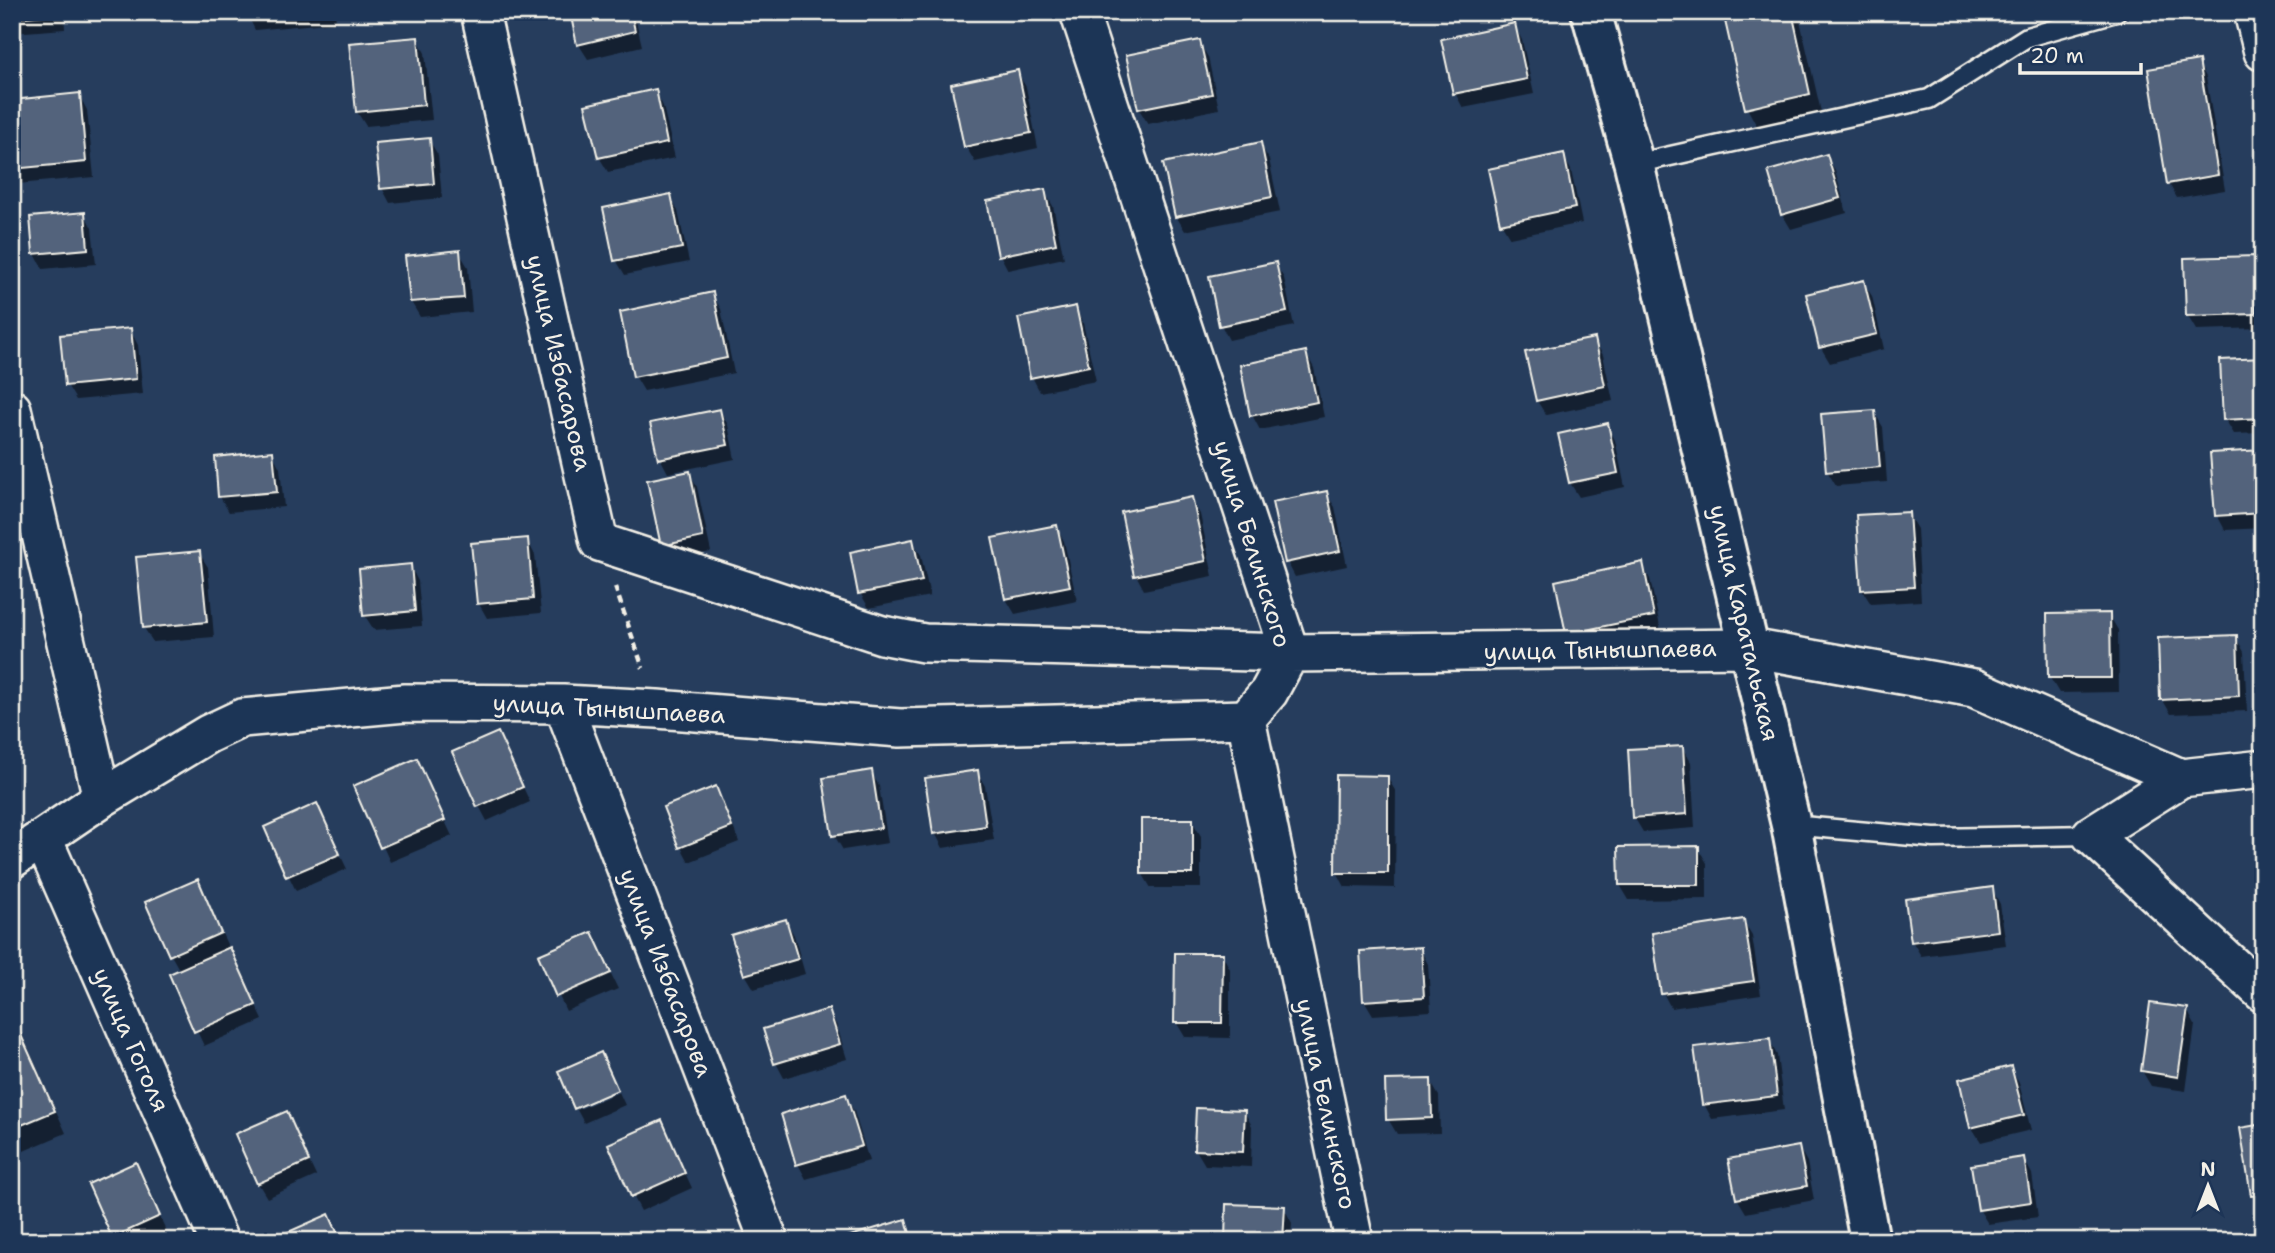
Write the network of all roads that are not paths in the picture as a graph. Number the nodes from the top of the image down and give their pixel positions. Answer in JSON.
{"nodes":[{"id":1,"x":480,"y":12,"type":"edge"},
{"id":2,"x":1079,"y":12,"type":"edge"},
{"id":3,"x":1591,"y":12,"type":"edge"},
{"id":4,"x":2116,"y":12,"type":"edge"},
{"id":5,"x":2253,"y":12,"type":"edge"},
{"id":6,"x":2263,"y":52,"type":"edge"},
{"id":7,"x":1634,"y":164,"type":"junction"},
{"id":8,"x":12,"y":409,"type":"edge"},
{"id":9,"x":599,"y":542,"type":"joint"},
{"id":10,"x":1750,"y":648,"type":"junction"},
{"id":11,"x":1290,"y":653,"type":"junction"},
{"id":12,"x":563,"y":704,"type":"junction"},
{"id":13,"x":1246,"y":719,"type":"junction"},
{"id":14,"x":2263,"y":769,"type":"edge"},
{"id":15,"x":2181,"y":778,"type":"junction"},
{"id":16,"x":102,"y":798,"type":"junction"},
{"id":17,"x":1791,"y":825,"type":"junction"},
{"id":18,"x":2091,"y":835,"type":"junction"},
{"id":19,"x":43,"y":839,"type":"junction"},
{"id":20,"x":12,"y":859,"type":"edge"},
{"id":21,"x":2263,"y":993,"type":"edge"},
{"id":22,"x":219,"y":1241,"type":"edge"},
{"id":23,"x":769,"y":1241,"type":"edge"},
{"id":24,"x":1354,"y":1241,"type":"edge"},
{"id":25,"x":1870,"y":1241,"type":"edge"}],
"edges":[{"from":1,"to":9,"type":"street","name":"улица Избасарова"},
{"from":2,"to":11,"type":"street","name":"улица Белинского"},
{"from":3,"to":7,"type":"street","name":"улица Каратальская"},
{"from":4,"to":7,"type":"lane"},
{"from":5,"to":6,"type":"street"},
{"from":7,"to":10,"type":"street","name":"улица Каратальская"},
{"from":8,"to":16,"type":"street"},
{"from":9,"to":11,"type":"street","name":"улица Тынышпаева"},
{"from":10,"to":11,"type":"street","name":"улица Тынышпаева"},
{"from":10,"to":15,"type":"street","name":"улица Тынышпаева"},
{"from":10,"to":17,"type":"street","name":"улица Каратальская"},
{"from":11,"to":13,"type":"street","name":"улица Белинского"},
{"from":12,"to":13,"type":"street","name":"улица Тынышпаева"},
{"from":12,"to":16,"type":"street","name":"улица Тынышпаева"},
{"from":12,"to":23,"type":"street","name":"улица Избасарова"},
{"from":13,"to":24,"type":"street","name":"улица Белинского"},
{"from":14,"to":15,"type":"street"},
{"from":15,"to":18,"type":"street"},
{"from":16,"to":19,"type":"street","name":"улица Тынышпаева"},
{"from":17,"to":18,"type":"lane"},
{"from":17,"to":25,"type":"street","name":"улица Каратальская"},
{"from":18,"to":21,"type":"street"},
{"from":19,"to":20,"type":"street","name":"улица Тынышпаева"},
{"from":19,"to":22,"type":"street","name":"улица Гоголя"}]}
